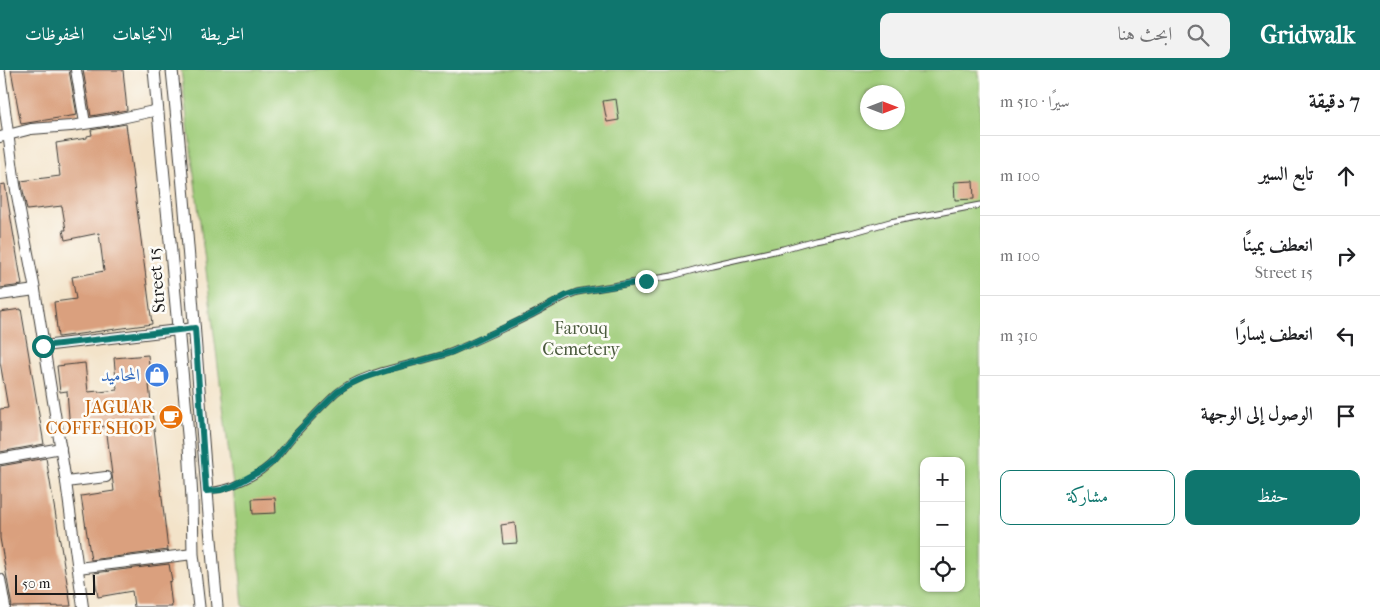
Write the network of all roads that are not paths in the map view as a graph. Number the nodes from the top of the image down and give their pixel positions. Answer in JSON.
{"nodes":[{"id":1,"x":76,"y":70,"type":"edge"},
{"id":2,"x":154,"y":70,"type":"edge"},
{"id":3,"x":172,"y":70,"type":"edge"},
{"id":4,"x":0,"y":72,"type":"edge"},
{"id":5,"x":158,"y":110,"type":"junction"},
{"id":6,"x":85,"y":123,"type":"junction"},
{"id":7,"x":4,"y":137,"type":"edge"},
{"id":8,"x":980,"y":205,"type":"edge"},
{"id":9,"x":35,"y":290,"type":"junction"},
{"id":10,"x":0,"y":294,"type":"edge"},
{"id":11,"x":195,"y":328,"type":"junction"},
{"id":12,"x":179,"y":330,"type":"junction"},
{"id":13,"x":43,"y":346,"type":"junction"},
{"id":14,"x":61,"y":448,"type":"junction"},
{"id":15,"x":0,"y":459,"type":"edge"},
{"id":16,"x":106,"y":477,"type":"dead end"},
{"id":17,"x":66,"y":482,"type":"junction"},
{"id":18,"x":206,"y":491,"type":"junction"},
{"id":19,"x":193,"y":554,"type":"junction"},
{"id":20,"x":78,"y":568,"type":"junction"},
{"id":21,"x":0,"y":579,"type":"edge"},
{"id":22,"x":5,"y":607,"type":"edge"},
{"id":23,"x":84,"y":607,"type":"edge"},
{"id":24,"x":199,"y":607,"type":"edge"},
{"id":25,"x":217,"y":607,"type":"edge"}],
"edges":[{"from":1,"to":6,"type":"street"},
{"from":2,"to":5,"type":"street","name":"Street 15"},
{"from":3,"to":11,"type":"street","name":"Street 15"},
{"from":4,"to":7,"type":"street"},
{"from":5,"to":6,"type":"street"},
{"from":5,"to":12,"type":"street","name":"Street 15"},
{"from":6,"to":7,"type":"street"},
{"from":7,"to":9,"type":"street"},
{"from":8,"to":18,"type":"lane"},
{"from":9,"to":10,"type":"street"},
{"from":9,"to":13,"type":"street"},
{"from":11,"to":12,"type":"street"},
{"from":11,"to":18,"type":"street","name":"Street 15"},
{"from":12,"to":13,"type":"street"},
{"from":12,"to":19,"type":"street","name":"Street 15"},
{"from":13,"to":14,"type":"street"},
{"from":14,"to":15,"type":"street"},
{"from":14,"to":17,"type":"street"},
{"from":16,"to":17,"type":"street"},
{"from":17,"to":20,"type":"street"},
{"from":18,"to":25,"type":"street","name":"Street 15"},
{"from":19,"to":20,"type":"street"},
{"from":19,"to":24,"type":"street","name":"Street 15"},
{"from":20,"to":23,"type":"street"},
{"from":21,"to":22,"type":"street"}]}
